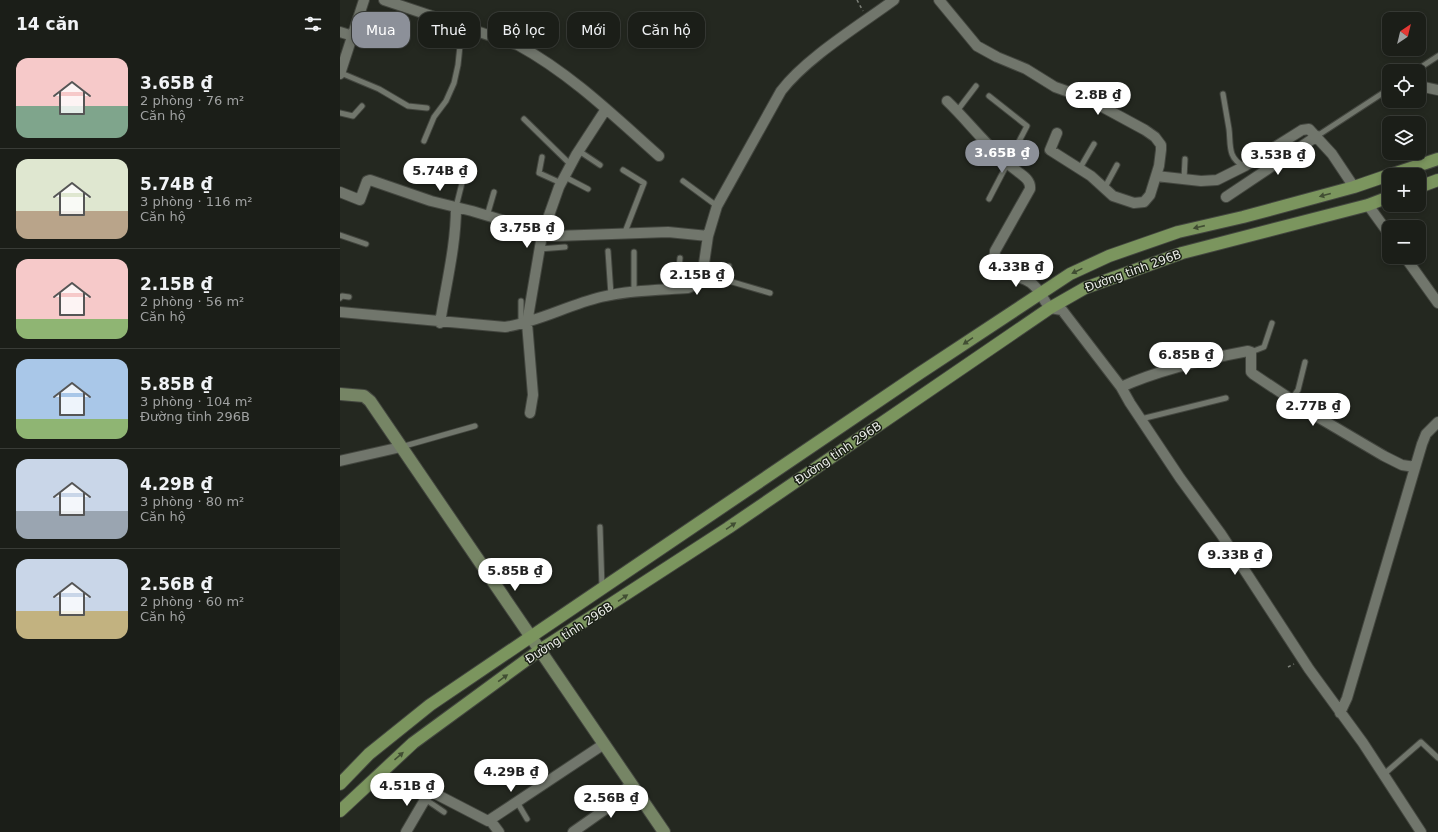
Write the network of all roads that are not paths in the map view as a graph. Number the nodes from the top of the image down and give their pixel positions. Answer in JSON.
{"nodes":[{"id":1,"x":364,"y":0,"type":"edge"},
{"id":2,"x":384,"y":0,"type":"edge"},
{"id":3,"x":939,"y":0,"type":"edge"},
{"id":4,"x":892,"y":1,"type":"edge"},
{"id":5,"x":360,"y":12,"type":"edge"},
{"id":6,"x":420,"y":12,"type":"edge"},
{"id":7,"x":340,"y":32,"type":"edge"},
{"id":8,"x":480,"y":32,"type":"edge"},
{"id":9,"x":352,"y":36,"type":"edge"},
{"id":10,"x":352,"y":39,"type":"edge"},
{"id":11,"x":460,"y":48,"type":"edge"},
{"id":12,"x":1438,"y":56,"type":"edge"},
{"id":13,"x":1426,"y":64,"type":"edge"},
{"id":14,"x":341,"y":70,"type":"edge"},
{"id":15,"x":976,"y":86,"type":"dead end"},
{"id":16,"x":1426,"y":87,"type":"edge"},
{"id":17,"x":1438,"y":90,"type":"edge"},
{"id":18,"x":1382,"y":93,"type":"edge"},
{"id":19,"x":1223,"y":94,"type":"dead end"},
{"id":20,"x":989,"y":96,"type":"dead end"},
{"id":21,"x":947,"y":101,"type":"dead end"},
{"id":22,"x":362,"y":106,"type":"dead end"},
{"id":23,"x":427,"y":108,"type":"dead end"},
{"id":24,"x":606,"y":109,"type":"junction"},
{"id":25,"x":957,"y":111,"type":"junction"},
{"id":26,"x":340,"y":113,"type":"edge"},
{"id":27,"x":524,"y":119,"type":"dead end"},
{"id":28,"x":1057,"y":133,"type":"dead end"},
{"id":29,"x":1317,"y":136,"type":"junction"},
{"id":30,"x":424,"y":141,"type":"dead end"},
{"id":31,"x":1094,"y":144,"type":"dead end"},
{"id":32,"x":579,"y":151,"type":"junction"},
{"id":33,"x":659,"y":156,"type":"dead end"},
{"id":34,"x":542,"y":157,"type":"dead end"},
{"id":35,"x":1185,"y":159,"type":"dead end"},
{"id":36,"x":1438,"y":159,"type":"edge"},
{"id":37,"x":1007,"y":164,"type":"junction"},
{"id":38,"x":571,"y":165,"type":"junction"},
{"id":39,"x":600,"y":165,"type":"dead end"},
{"id":40,"x":1117,"y":165,"type":"dead end"},
{"id":41,"x":1245,"y":166,"type":"junction"},
{"id":42,"x":1080,"y":168,"type":"junction"},
{"id":43,"x":1411,"y":168,"type":"edge"},
{"id":44,"x":623,"y":170,"type":"dead end"},
{"id":45,"x":1156,"y":176,"type":"junction"},
{"id":46,"x":1382,"y":178,"type":"edge"},
{"id":47,"x":1184,"y":179,"type":"junction"},
{"id":48,"x":563,"y":180,"type":"junction"},
{"id":49,"x":1438,"y":180,"type":"edge"},
{"id":50,"x":683,"y":181,"type":"dead end"},
{"id":51,"x":462,"y":183,"type":"dead end"},
{"id":52,"x":1426,"y":184,"type":"edge"},
{"id":53,"x":1354,"y":187,"type":"junction"},
{"id":54,"x":588,"y":189,"type":"dead end"},
{"id":55,"x":1104,"y":189,"type":"junction"},
{"id":56,"x":340,"y":192,"type":"edge"},
{"id":57,"x":494,"y":192,"type":"dead end"},
{"id":58,"x":1226,"y":197,"type":"dead end"},
{"id":59,"x":989,"y":199,"type":"dead end"},
{"id":60,"x":1382,"y":200,"type":"edge"},
{"id":61,"x":1368,"y":205,"type":"junction"},
{"id":62,"x":717,"y":206,"type":"junction"},
{"id":63,"x":456,"y":207,"type":"junction"},
{"id":64,"x":487,"y":216,"type":"junction"},
{"id":65,"x":1382,"y":224,"type":"edge"},
{"id":66,"x":625,"y":232,"type":"junction"},
{"id":67,"x":542,"y":234,"type":"junction"},
{"id":68,"x":340,"y":235,"type":"edge"},
{"id":69,"x":708,"y":236,"type":"junction"},
{"id":70,"x":366,"y":244,"type":"dead end"},
{"id":71,"x":565,"y":247,"type":"dead end"},
{"id":72,"x":538,"y":249,"type":"junction"},
{"id":73,"x":608,"y":251,"type":"dead end"},
{"id":74,"x":634,"y":252,"type":"dead end"},
{"id":75,"x":680,"y":258,"type":"dead end"},
{"id":76,"x":1410,"y":264,"type":"edge"},
{"id":77,"x":730,"y":266,"type":"dead end"},
{"id":78,"x":701,"y":279,"type":"junction"},
{"id":79,"x":729,"y":281,"type":"junction"},
{"id":80,"x":677,"y":288,"type":"junction"},
{"id":81,"x":634,"y":291,"type":"junction"},
{"id":82,"x":770,"y":293,"type":"dead end"},
{"id":83,"x":1040,"y":293,"type":"junction"},
{"id":84,"x":611,"y":295,"type":"junction"},
{"id":85,"x":349,"y":297,"type":"dead end"},
{"id":86,"x":340,"y":298,"type":"edge"},
{"id":87,"x":521,"y":301,"type":"dead end"},
{"id":88,"x":1438,"y":303,"type":"edge"},
{"id":89,"x":1050,"y":308,"type":"junction"},
{"id":90,"x":340,"y":312,"type":"edge"},
{"id":91,"x":440,"y":322,"type":"junction"},
{"id":92,"x":1272,"y":323,"type":"dead end"},
{"id":93,"x":524,"y":324,"type":"junction"},
{"id":94,"x":1251,"y":352,"type":"junction"},
{"id":95,"x":1304,"y":362,"type":"dead end"},
{"id":96,"x":1121,"y":387,"type":"junction"},
{"id":97,"x":340,"y":394,"type":"edge"},
{"id":98,"x":1226,"y":398,"type":"dead end"},
{"id":99,"x":1291,"y":400,"type":"junction"},
{"id":100,"x":530,"y":413,"type":"dead end"},
{"id":101,"x":1141,"y":419,"type":"junction"},
{"id":102,"x":1438,"y":422,"type":"edge"},
{"id":103,"x":475,"y":426,"type":"dead end"},
{"id":104,"x":401,"y":447,"type":"junction"},
{"id":105,"x":340,"y":461,"type":"edge"},
{"id":106,"x":1415,"y":467,"type":"junction"},
{"id":107,"x":600,"y":527,"type":"dead end"},
{"id":108,"x":602,"y":589,"type":"junction"},
{"id":109,"x":532,"y":636,"type":"junction"},
{"id":110,"x":540,"y":650,"type":"junction"},
{"id":111,"x":1340,"y":713,"type":"junction"},
{"id":112,"x":604,"y":744,"type":"junction"},
{"id":113,"x":1438,"y":758,"type":"edge"},
{"id":114,"x":1383,"y":775,"type":"junction"},
{"id":115,"x":631,"y":783,"type":"junction"},
{"id":116,"x":340,"y":784,"type":"edge"},
{"id":117,"x":424,"y":799,"type":"junction"},
{"id":118,"x":517,"y":802,"type":"junction"},
{"id":119,"x":340,"y":811,"type":"edge"},
{"id":120,"x":444,"y":812,"type":"dead end"},
{"id":121,"x":527,"y":819,"type":"dead end"},
{"id":122,"x":490,"y":820,"type":"junction"},
{"id":123,"x":578,"y":831,"type":"edge"},
{"id":124,"x":406,"y":832,"type":"edge"},
{"id":125,"x":499,"y":832,"type":"edge"},
{"id":126,"x":664,"y":832,"type":"edge"},
{"id":127,"x":1421,"y":832,"type":"edge"}],
"edges":[{"from":1,"to":5,"type":"street"},
{"from":2,"to":6,"type":"street"},
{"from":3,"to":45,"type":"street"},
{"from":4,"to":62,"type":"street"},
{"from":7,"to":9,"type":"street"},
{"from":8,"to":24,"type":"street"},
{"from":10,"to":14,"type":"street"},
{"from":11,"to":30,"type":"lane"},
{"from":12,"to":13,"type":"lane"},
{"from":14,"to":23,"type":"lane"},
{"from":15,"to":25,"type":"lane"},
{"from":16,"to":17,"type":"street"},
{"from":18,"to":29,"type":"lane"},
{"from":19,"to":41,"type":"lane"},
{"from":20,"to":37,"type":"lane"},
{"from":21,"to":25,"type":"street"},
{"from":22,"to":26,"type":"lane"},
{"from":24,"to":32,"type":"street"},
{"from":24,"to":33,"type":"street"},
{"from":25,"to":37,"type":"street"},
{"from":27,"to":38,"type":"lane"},
{"from":28,"to":42,"type":"street"},
{"from":29,"to":41,"type":"street"},
{"from":29,"to":53,"type":"street"},
{"from":29,"to":58,"type":"street"},
{"from":31,"to":42,"type":"lane"},
{"from":32,"to":38,"type":"street"},
{"from":32,"to":39,"type":"lane"},
{"from":34,"to":48,"type":"lane"},
{"from":35,"to":47,"type":"lane"},
{"from":36,"to":43,"type":"main road","name":"Đường tỉnh 296B"},
{"from":37,"to":59,"type":"lane"},
{"from":37,"to":83,"type":"street"},
{"from":38,"to":48,"type":"street"},
{"from":40,"to":55,"type":"lane"},
{"from":41,"to":47,"type":"street"},
{"from":42,"to":55,"type":"street"},
{"from":44,"to":66,"type":"lane"},
{"from":45,"to":47,"type":"street"},
{"from":45,"to":55,"type":"street"},
{"from":46,"to":53,"type":"main road","name":"Đường tỉnh 296B"},
{"from":48,"to":54,"type":"lane"},
{"from":48,"to":67,"type":"street"},
{"from":49,"to":52,"type":"main road"},
{"from":50,"to":62,"type":"lane"},
{"from":51,"to":63,"type":"lane"},
{"from":53,"to":83,"type":"main road","name":"Đường tỉnh 296B","one_way":true},
{"from":56,"to":63,"type":"street"},
{"from":57,"to":64,"type":"lane"},
{"from":60,"to":61,"type":"main road","name":"Đường tỉnh 296B"},
{"from":61,"to":65,"type":"street"},
{"from":61,"to":89,"type":"main road","name":"Đường tỉnh 296B"},
{"from":62,"to":69,"type":"street"},
{"from":63,"to":64,"type":"street"},
{"from":63,"to":91,"type":"street"},
{"from":64,"to":67,"type":"street"},
{"from":66,"to":67,"type":"street"},
{"from":66,"to":69,"type":"street"},
{"from":67,"to":72,"type":"street"},
{"from":68,"to":70,"type":"lane"},
{"from":69,"to":78,"type":"street"},
{"from":71,"to":72,"type":"lane"},
{"from":72,"to":93,"type":"street"},
{"from":73,"to":84,"type":"lane"},
{"from":74,"to":81,"type":"lane"},
{"from":75,"to":80,"type":"lane"},
{"from":76,"to":88,"type":"street"},
{"from":77,"to":79,"type":"lane"},
{"from":78,"to":79,"type":"lane"},
{"from":78,"to":80,"type":"street"},
{"from":79,"to":82,"type":"lane"},
{"from":80,"to":81,"type":"street"},
{"from":81,"to":84,"type":"street"},
{"from":83,"to":89,"type":"street"},
{"from":83,"to":108,"type":"main road","name":"Đường tỉnh 296B","one_way":true},
{"from":84,"to":93,"type":"street"},
{"from":85,"to":86,"type":"lane"},
{"from":87,"to":93,"type":"lane"},
{"from":89,"to":96,"type":"street"},
{"from":110,"to":89,"type":"main road","name":"Đường tỉnh 296B","one_way":true},
{"from":90,"to":91,"type":"street"},
{"from":91,"to":93,"type":"street"},
{"from":92,"to":94,"type":"lane"},
{"from":93,"to":100,"type":"street"},
{"from":94,"to":96,"type":"street"},
{"from":94,"to":99,"type":"street"},
{"from":95,"to":99,"type":"lane"},
{"from":96,"to":101,"type":"street"},
{"from":97,"to":104,"type":"street"},
{"from":98,"to":101,"type":"lane"},
{"from":99,"to":106,"type":"street"},
{"from":101,"to":111,"type":"street"},
{"from":102,"to":106,"type":"street"},
{"from":103,"to":104,"type":"lane"},
{"from":104,"to":105,"type":"street"},
{"from":104,"to":109,"type":"street"},
{"from":106,"to":111,"type":"street"},
{"from":107,"to":108,"type":"lane"},
{"from":108,"to":109,"type":"main road","name":"Đường tỉnh 296B"},
{"from":109,"to":110,"type":"street"},
{"from":109,"to":116,"type":"main road","name":"Đường tỉnh 296B"},
{"from":110,"to":112,"type":"street"},
{"from":119,"to":110,"type":"main road","name":"Đường tỉnh 296B","one_way":true},
{"from":111,"to":114,"type":"street"},
{"from":112,"to":115,"type":"street"},
{"from":112,"to":118,"type":"street"},
{"from":113,"to":114,"type":"lane"},
{"from":114,"to":127,"type":"street"},
{"from":115,"to":123,"type":"street"},
{"from":115,"to":126,"type":"street"},
{"from":117,"to":120,"type":"lane"},
{"from":117,"to":122,"type":"street"},
{"from":117,"to":124,"type":"street"},
{"from":118,"to":121,"type":"lane"},
{"from":118,"to":122,"type":"street"},
{"from":122,"to":125,"type":"street"}]}
